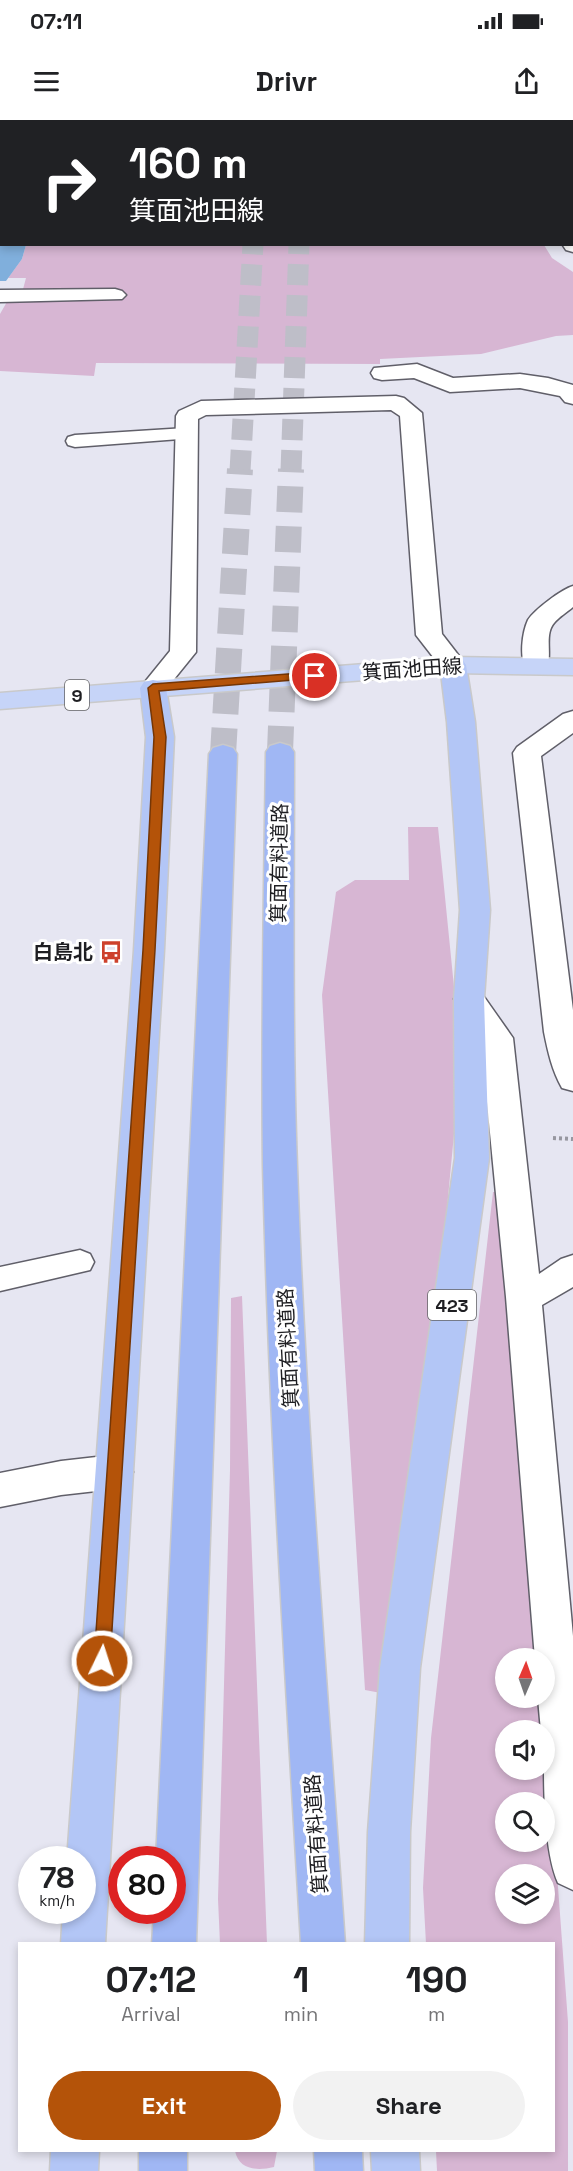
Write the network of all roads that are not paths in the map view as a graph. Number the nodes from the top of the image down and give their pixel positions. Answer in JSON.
{"nodes":[{"id":1,"x":115,"y":295,"type":"dead end"},
{"id":2,"x":3,"y":296,"type":"edge"},
{"id":3,"x":382,"y":373,"type":"dead end"},
{"id":4,"x":573,"y":397,"type":"edge"},
{"id":5,"x":186,"y":434,"type":"junction"},
{"id":6,"x":75,"y":441,"type":"dead end"},
{"id":7,"x":573,"y":594,"type":"edge"},
{"id":8,"x":536,"y":665,"type":"junction"},
{"id":9,"x":453,"y":666,"type":"junction"},
{"id":10,"x":573,"y":667,"type":"edge"},
{"id":11,"x":153,"y":688,"type":"junction"},
{"id":12,"x":0,"y":701,"type":"edge"},
{"id":13,"x":573,"y":720,"type":"edge"},
{"id":14,"x":280,"y":752,"type":"tunnel mouth"},
{"id":15,"x":223,"y":754,"type":"tunnel mouth"},
{"id":16,"x":469,"y":999,"type":"junction"},
{"id":17,"x":573,"y":1079,"type":"edge"},
{"id":18,"x":80,"y":1262,"type":"dead end"},
{"id":19,"x":573,"y":1269,"type":"edge"},
{"id":20,"x":0,"y":1279,"type":"edge"},
{"id":21,"x":524,"y":1297,"type":"junction"},
{"id":22,"x":114,"y":1472,"type":"junction"},
{"id":23,"x":0,"y":1490,"type":"edge"},
{"id":24,"x":573,"y":1868,"type":"edge"},
{"id":25,"x":83,"y":1942,"type":"edge"},
{"id":26,"x":174,"y":1942,"type":"edge"},
{"id":27,"x":323,"y":1942,"type":"edge"},
{"id":28,"x":387,"y":1942,"type":"edge"},
{"id":29,"x":75,"y":2152,"type":"edge"},
{"id":30,"x":163,"y":2152,"type":"edge"},
{"id":31,"x":338,"y":2152,"type":"edge"},
{"id":32,"x":395,"y":2152,"type":"edge"},
{"id":33,"x":74,"y":2171,"type":"edge"},
{"id":34,"x":163,"y":2171,"type":"edge"},
{"id":35,"x":339,"y":2171,"type":"edge"},
{"id":36,"x":396,"y":2171,"type":"edge"}],
"edges":[{"from":1,"to":2,"type":"street"},
{"from":3,"to":4,"type":"street"},
{"from":5,"to":6,"type":"lane"},
{"from":5,"to":9,"type":"street"},
{"from":5,"to":11,"type":"street"},
{"from":7,"to":8,"type":"street"},
{"from":8,"to":9,"type":"main road","name":"箕面池田線","number":"9"},
{"from":8,"to":10,"type":"main road","name":"箕面池田線","number":"9"},
{"from":9,"to":11,"type":"main road","name":"箕面池田線","number":"9"},
{"from":9,"to":16,"type":"highway","number":"423"},
{"from":11,"to":12,"type":"main road","name":"箕面池田線","number":"9"},
{"from":11,"to":22,"type":"highway"},
{"from":13,"to":17,"type":"street"},
{"from":14,"to":27,"type":"highway","name":"箕面有料道路"},
{"from":15,"to":26,"type":"highway"},
{"from":16,"to":21,"type":"street"},
{"from":16,"to":28,"type":"highway","number":"423"},
{"from":18,"to":20,"type":"lane"},
{"from":19,"to":21,"type":"street"},
{"from":21,"to":24,"type":"street"},
{"from":22,"to":23,"type":"street"},
{"from":22,"to":25,"type":"highway"},
{"from":29,"to":33,"type":"highway"},
{"from":30,"to":34,"type":"highway"},
{"from":31,"to":35,"type":"highway"},
{"from":32,"to":36,"type":"highway"}]}
